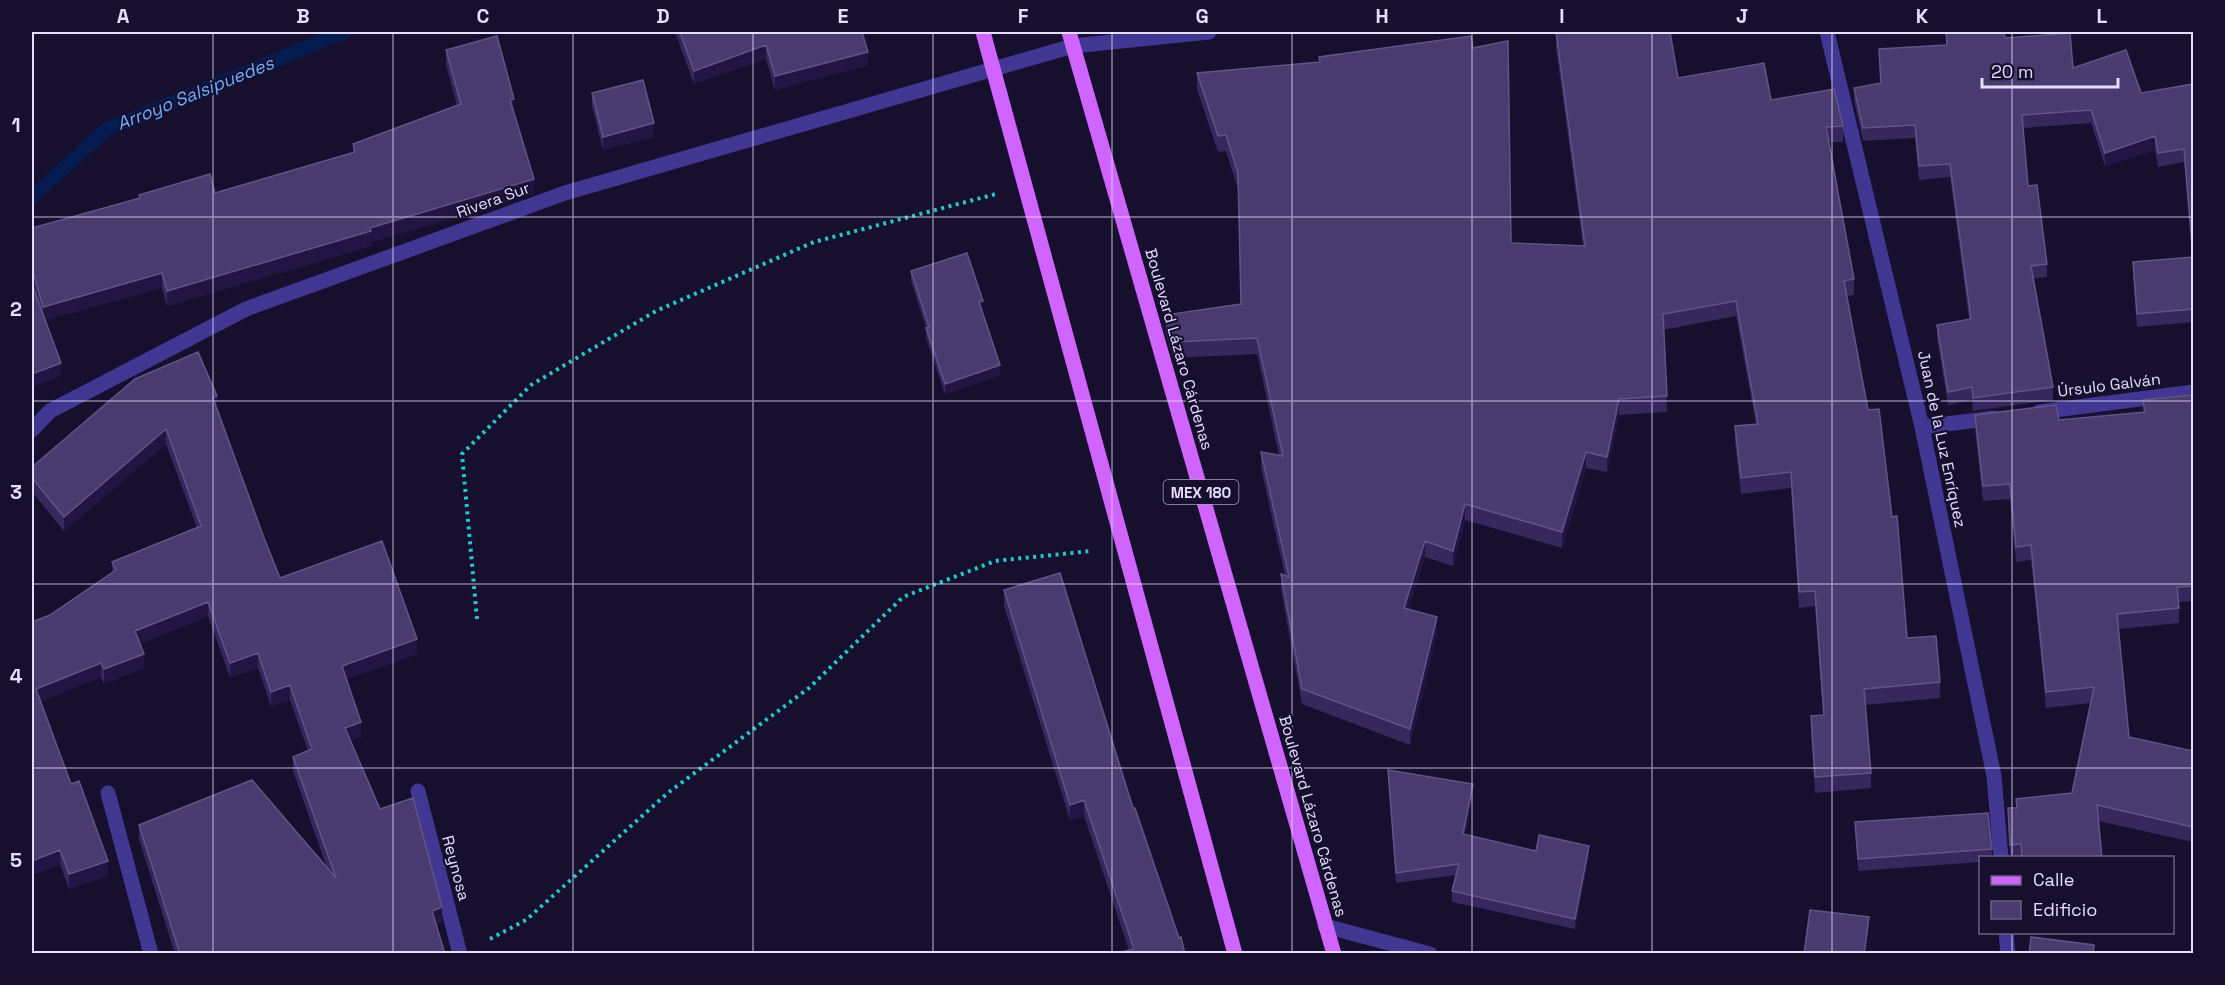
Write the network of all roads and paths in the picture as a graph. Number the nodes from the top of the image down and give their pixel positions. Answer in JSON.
{"nodes":[{"id":1,"x":983,"y":32,"type":"edge"},
{"id":2,"x":1192,"y":32,"type":"edge"},
{"id":3,"x":1209,"y":32,"type":"edge"},
{"id":4,"x":1827,"y":32,"type":"edge"},
{"id":5,"x":1071,"y":39,"type":"edge"},
{"id":6,"x":994,"y":69,"type":"junction"},
{"id":7,"x":1026,"y":186,"type":"junction"},
{"id":8,"x":2193,"y":392,"type":"edge"},
{"id":9,"x":2028,"y":413,"type":"edge"},
{"id":10,"x":2005,"y":416,"type":"edge"},
{"id":11,"x":1922,"y":427,"type":"junction"},
{"id":12,"x":32,"y":430,"type":"edge"},
{"id":13,"x":1125,"y":547,"type":"junction"},
{"id":14,"x":477,"y":619,"type":"dead end"},
{"id":15,"x":418,"y":791,"type":"dead end"},
{"id":16,"x":108,"y":793,"type":"dead end"},
{"id":17,"x":2001,"y":856,"type":"edge"},
{"id":18,"x":1325,"y":926,"type":"junction"},
{"id":19,"x":2006,"y":934,"type":"edge"},
{"id":20,"x":480,"y":944,"type":"dead end"},
{"id":21,"x":151,"y":954,"type":"edge"},
{"id":22,"x":460,"y":954,"type":"edge"},
{"id":23,"x":1235,"y":954,"type":"edge"},
{"id":24,"x":1334,"y":954,"type":"edge"},
{"id":25,"x":1430,"y":954,"type":"edge"},
{"id":26,"x":2008,"y":954,"type":"edge"}],
"edges":[{"from":1,"to":6,"type":"main road"},
{"from":2,"to":3,"type":"street","name":"Rivera Sur"},
{"from":2,"to":5,"type":"street","name":"Rivera Sur"},
{"from":4,"to":11,"type":"street","name":"Juan de la Luz Enríquez"},
{"from":5,"to":6,"type":"street","name":"Rivera Sur"},
{"from":5,"to":18,"type":"main road","name":"Boulevard Lázaro Cárdenas","number":"MEX 180"},
{"from":6,"to":7,"type":"main road"},
{"from":6,"to":12,"type":"street","name":"Rivera Sur"},
{"from":7,"to":13,"type":"main road"},
{"from":7,"to":14,"type":"path"},
{"from":8,"to":9,"type":"street","name":"Úrsulo Galván"},
{"from":10,"to":11,"type":"street"},
{"from":11,"to":17,"type":"street","name":"Juan de la Luz Enríquez"},
{"from":13,"to":20,"type":"path"},
{"from":13,"to":23,"type":"main road"},
{"from":15,"to":22,"type":"street","name":"Reynosa"},
{"from":16,"to":21,"type":"street"},
{"from":18,"to":24,"type":"main road","name":"Boulevard Lázaro Cárdenas","number":"MEX 180"},
{"from":18,"to":25,"type":"street"},
{"from":19,"to":26,"type":"street"}]}
